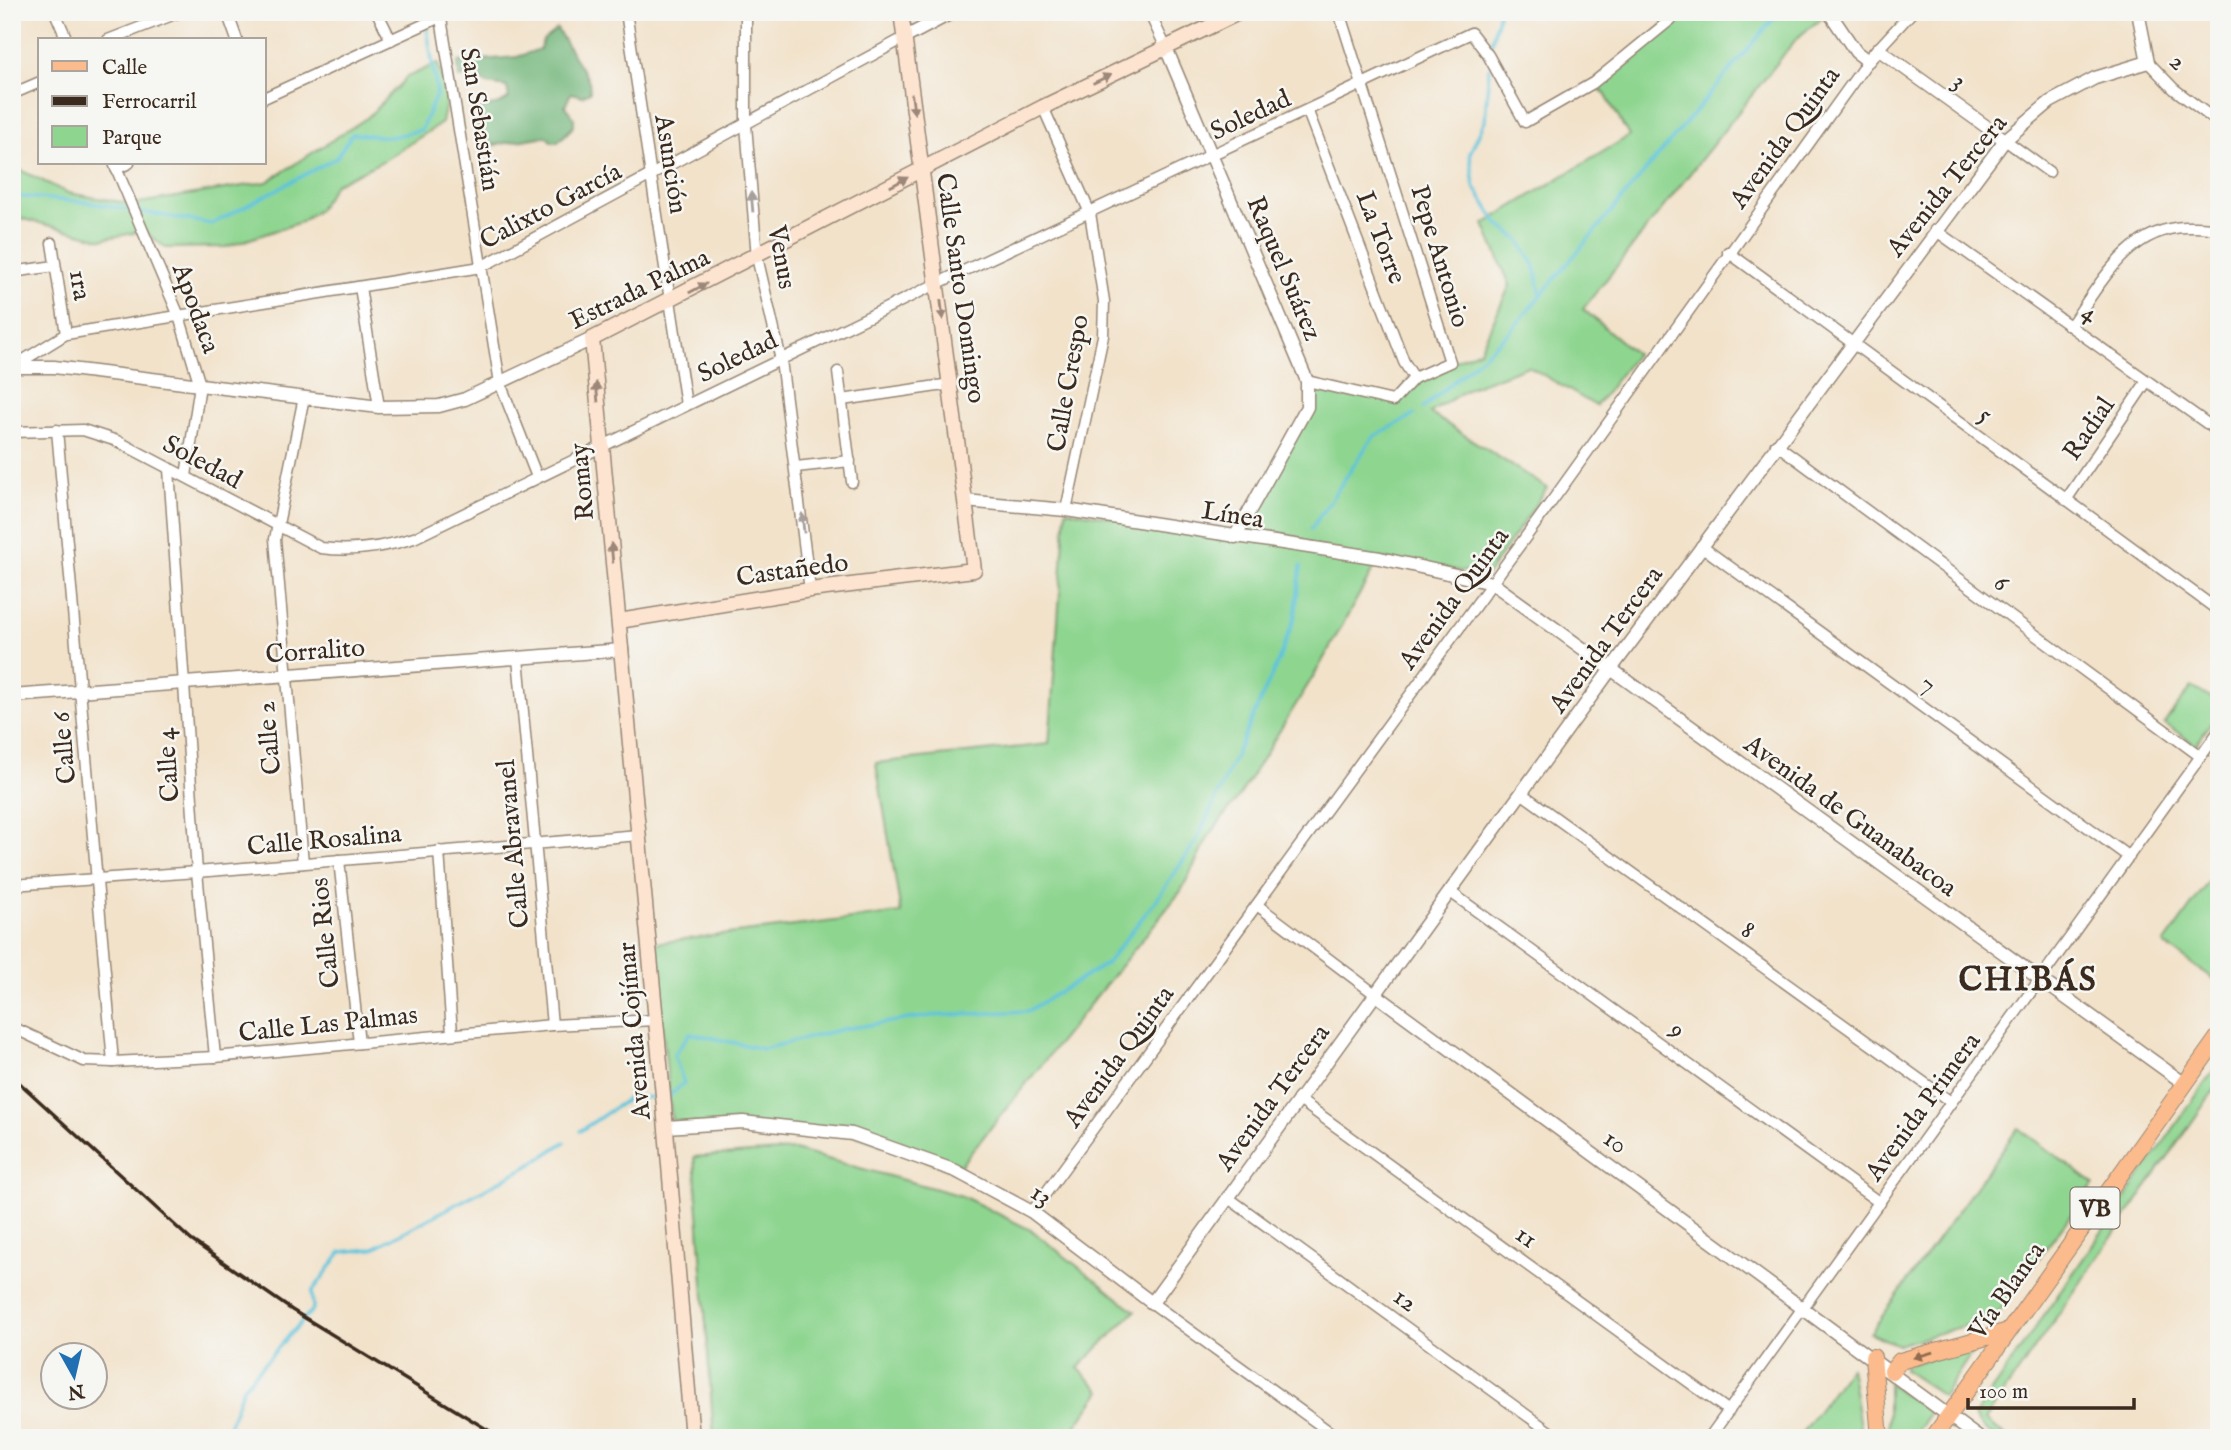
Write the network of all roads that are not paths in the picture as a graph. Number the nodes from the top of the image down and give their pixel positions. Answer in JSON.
{"nodes":[{"id":1,"x":55,"y":12,"type":"edge"},
{"id":2,"x":180,"y":12,"type":"edge"},
{"id":3,"x":227,"y":12,"type":"edge"},
{"id":4,"x":377,"y":12,"type":"edge"},
{"id":5,"x":626,"y":12,"type":"edge"},
{"id":6,"x":746,"y":12,"type":"edge"},
{"id":7,"x":901,"y":12,"type":"edge"},
{"id":8,"x":953,"y":12,"type":"edge"},
{"id":9,"x":1149,"y":12,"type":"edge"},
{"id":10,"x":1240,"y":12,"type":"edge"},
{"id":11,"x":1339,"y":12,"type":"edge"},
{"id":12,"x":1680,"y":12,"type":"edge"},
{"id":13,"x":1829,"y":12,"type":"edge"},
{"id":14,"x":1912,"y":12,"type":"edge"},
{"id":15,"x":2138,"y":12,"type":"edge"},
{"id":16,"x":444,"y":14,"type":"edge"},
{"id":17,"x":65,"y":38,"type":"edge"},
{"id":18,"x":113,"y":38,"type":"edge"},
{"id":19,"x":236,"y":38,"type":"edge"},
{"id":20,"x":904,"y":38,"type":"junction"},
{"id":21,"x":391,"y":40,"type":"junction"},
{"id":22,"x":1166,"y":48,"type":"junction"},
{"id":23,"x":1878,"y":49,"type":"junction"},
{"id":24,"x":1868,"y":61,"type":"junction"},
{"id":25,"x":2148,"y":62,"type":"junction"},
{"id":26,"x":38,"y":83,"type":"edge"},
{"id":27,"x":1363,"y":85,"type":"junction"},
{"id":28,"x":12,"y":94,"type":"edge"},
{"id":29,"x":266,"y":97,"type":"edge"},
{"id":30,"x":1044,"y":107,"type":"junction"},
{"id":31,"x":1308,"y":112,"type":"junction"},
{"id":32,"x":2219,"y":123,"type":"edge"},
{"id":33,"x":746,"y":125,"type":"junction"},
{"id":34,"x":2005,"y":141,"type":"junction"},
{"id":35,"x":1213,"y":156,"type":"junction"},
{"id":36,"x":115,"y":166,"type":"edge"},
{"id":37,"x":922,"y":170,"type":"junction"},
{"id":38,"x":2049,"y":172,"type":"dead end"},
{"id":39,"x":650,"y":178,"type":"junction"},
{"id":40,"x":1090,"y":214,"type":"junction"},
{"id":41,"x":1935,"y":230,"type":"junction"},
{"id":42,"x":2219,"y":230,"type":"edge"},
{"id":43,"x":52,"y":243,"type":"dead end"},
{"id":44,"x":1728,"y":252,"type":"junction"},
{"id":45,"x":757,"y":257,"type":"junction"},
{"id":46,"x":55,"y":266,"type":"junction"},
{"id":47,"x":481,"y":267,"type":"junction"},
{"id":48,"x":12,"y":272,"type":"edge"},
{"id":49,"x":938,"y":283,"type":"junction"},
{"id":50,"x":360,"y":287,"type":"junction"},
{"id":51,"x":672,"y":301,"type":"junction"},
{"id":52,"x":178,"y":316,"type":"junction"},
{"id":53,"x":2071,"y":325,"type":"junction"},
{"id":54,"x":66,"y":334,"type":"junction"},
{"id":55,"x":592,"y":339,"type":"junction"},
{"id":56,"x":1850,"y":344,"type":"junction"},
{"id":57,"x":781,"y":360,"type":"junction"},
{"id":58,"x":13,"y":366,"type":"edge"},
{"id":59,"x":838,"y":372,"type":"dead end"},
{"id":60,"x":1414,"y":378,"type":"junction"},
{"id":61,"x":1307,"y":381,"type":"junction"},
{"id":62,"x":2147,"y":381,"type":"junction"},
{"id":63,"x":500,"y":383,"type":"junction"},
{"id":64,"x":951,"y":384,"type":"junction"},
{"id":65,"x":200,"y":385,"type":"junction"},
{"id":66,"x":304,"y":397,"type":"junction"},
{"id":67,"x":842,"y":400,"type":"junction"},
{"id":68,"x":686,"y":405,"type":"junction"},
{"id":69,"x":379,"y":407,"type":"junction"},
{"id":70,"x":57,"y":430,"type":"junction"},
{"id":71,"x":12,"y":432,"type":"edge"},
{"id":72,"x":2219,"y":432,"type":"edge"},
{"id":73,"x":602,"y":444,"type":"junction"},
{"id":74,"x":1776,"y":444,"type":"junction"},
{"id":75,"x":850,"y":461,"type":"junction"},
{"id":76,"x":796,"y":467,"type":"junction"},
{"id":77,"x":169,"y":469,"type":"junction"},
{"id":78,"x":186,"y":476,"type":"junction"},
{"id":79,"x":537,"y":477,"type":"junction"},
{"id":80,"x":852,"y":482,"type":"dead end"},
{"id":81,"x":965,"y":500,"type":"junction"},
{"id":82,"x":2066,"y":500,"type":"junction"},
{"id":83,"x":1066,"y":510,"type":"junction"},
{"id":84,"x":275,"y":526,"type":"junction"},
{"id":85,"x":1235,"y":537,"type":"junction"},
{"id":86,"x":1702,"y":546,"type":"junction"},
{"id":87,"x":974,"y":570,"type":"joint"},
{"id":88,"x":1492,"y":583,"type":"junction"},
{"id":89,"x":810,"y":590,"type":"junction"},
{"id":90,"x":2219,"y":611,"type":"edge"},
{"id":91,"x":619,"y":621,"type":"junction"},
{"id":92,"x":622,"y":650,"type":"junction"},
{"id":93,"x":518,"y":658,"type":"junction"},
{"id":94,"x":1611,"y":669,"type":"junction"},
{"id":95,"x":285,"y":675,"type":"junction"},
{"id":96,"x":184,"y":683,"type":"junction"},
{"id":97,"x":82,"y":690,"type":"junction"},
{"id":98,"x":12,"y":696,"type":"edge"},
{"id":99,"x":2219,"y":730,"type":"edge"},
{"id":100,"x":2200,"y":756,"type":"junction"},
{"id":101,"x":1521,"y":793,"type":"junction"},
{"id":102,"x":639,"y":835,"type":"junction"},
{"id":103,"x":534,"y":844,"type":"junction"},
{"id":104,"x":439,"y":852,"type":"junction"},
{"id":105,"x":2129,"y":857,"type":"junction"},
{"id":106,"x":339,"y":860,"type":"junction"},
{"id":107,"x":303,"y":863,"type":"junction"},
{"id":108,"x":197,"y":872,"type":"junction"},
{"id":109,"x":97,"y":880,"type":"junction"},
{"id":110,"x":12,"y":884,"type":"edge"},
{"id":111,"x":1449,"y":891,"type":"junction"},
{"id":112,"x":1257,"y":905,"type":"junction"},
{"id":113,"x":2040,"y":981,"type":"junction"},
{"id":114,"x":1375,"y":993,"type":"junction"},
{"id":115,"x":656,"y":1020,"type":"junction"},
{"id":116,"x":552,"y":1025,"type":"junction"},
{"id":117,"x":12,"y":1027,"type":"edge"},
{"id":118,"x":452,"y":1033,"type":"junction"},
{"id":119,"x":2219,"y":1036,"type":"edge"},
{"id":120,"x":359,"y":1043,"type":"junction"},
{"id":121,"x":215,"y":1057,"type":"junction"},
{"id":122,"x":113,"y":1062,"type":"junction"},
{"id":123,"x":2185,"y":1084,"type":"junction"},
{"id":124,"x":1298,"y":1099,"type":"junction"},
{"id":125,"x":1951,"y":1102,"type":"junction"},
{"id":126,"x":666,"y":1127,"type":"junction"},
{"id":127,"x":1227,"y":1197,"type":"junction"},
{"id":128,"x":1880,"y":1203,"type":"junction"},
{"id":129,"x":1032,"y":1212,"type":"junction"},
{"id":130,"x":1152,"y":1303,"type":"junction"},
{"id":131,"x":1804,"y":1306,"type":"junction"},
{"id":132,"x":2005,"y":1332,"type":"junction"},
{"id":133,"x":1873,"y":1357,"type":"junction"},
{"id":134,"x":1892,"y":1371,"type":"junction"},
{"id":135,"x":1729,"y":1411,"type":"junction"},
{"id":136,"x":1949,"y":1414,"type":"junction"},
{"id":137,"x":692,"y":1438,"type":"edge"},
{"id":138,"x":1338,"y":1438,"type":"edge"},
{"id":139,"x":1558,"y":1438,"type":"edge"},
{"id":140,"x":1709,"y":1438,"type":"edge"},
{"id":141,"x":1880,"y":1438,"type":"edge"},
{"id":142,"x":1933,"y":1438,"type":"edge"},
{"id":143,"x":1979,"y":1438,"type":"edge"}],
"edges":[{"from":1,"to":17,"type":"street"},
{"from":2,"to":18,"type":"street"},
{"from":3,"to":19,"type":"street"},
{"from":4,"to":21,"type":"street"},
{"from":5,"to":39,"type":"street","name":"Asunción"},
{"from":6,"to":33,"type":"street","name":"Venus"},
{"from":7,"to":20,"type":"main road","name":"Calle Santo Domingo"},
{"from":8,"to":20,"type":"street","name":"Calixto García"},
{"from":9,"to":22,"type":"street","name":"Raquel Suárez"},
{"from":10,"to":22,"type":"main road","name":"Estrada Palma"},
{"from":11,"to":27,"type":"street","name":"Pepe Antonio"},
{"from":12,"to":27,"type":"street","name":"Soledad"},
{"from":13,"to":24,"type":"street"},
{"from":14,"to":23,"type":"street","name":"Avenida Quinta"},
{"from":15,"to":25,"type":"street","name":"2"},
{"from":16,"to":21,"type":"street"},
{"from":16,"to":47,"type":"street","name":"San Sebastián"},
{"from":20,"to":33,"type":"street","name":"Calixto García"},
{"from":20,"to":37,"type":"main road","name":"Calle Santo Domingo","one_way":true},
{"from":21,"to":29,"type":"street"},
{"from":30,"to":22,"type":"main road","name":"Estrada Palma","one_way":true},
{"from":22,"to":35,"type":"street","name":"Raquel Suárez"},
{"from":23,"to":24,"type":"street","name":"Avenida Quinta"},
{"from":23,"to":34,"type":"street","name":"3"},
{"from":24,"to":44,"type":"street","name":"Avenida Quinta"},
{"from":25,"to":32,"type":"street","name":"2"},
{"from":25,"to":34,"type":"street","name":"Avenida Tercera"},
{"from":26,"to":28,"type":"street"},
{"from":27,"to":31,"type":"street","name":"Soledad"},
{"from":27,"to":60,"type":"street","name":"Pepe Antonio"},
{"from":30,"to":37,"type":"main road","name":"Estrada Palma"},
{"from":30,"to":40,"type":"street","name":"Calle Crespo"},
{"from":31,"to":35,"type":"street","name":"Soledad"},
{"from":31,"to":60,"type":"street","name":"La Torre"},
{"from":33,"to":39,"type":"street","name":"Calixto García"},
{"from":45,"to":33,"type":"street","name":"Venus","one_way":true},
{"from":34,"to":38,"type":"street","name":"3"},
{"from":34,"to":41,"type":"street","name":"Avenida Tercera"},
{"from":35,"to":40,"type":"street","name":"Soledad"},
{"from":35,"to":61,"type":"street","name":"Raquel Suárez"},
{"from":36,"to":52,"type":"street","name":"Apodaca"},
{"from":45,"to":37,"type":"main road","name":"Estrada Palma","one_way":true},
{"from":37,"to":49,"type":"main road","name":"Calle Santo Domingo"},
{"from":39,"to":47,"type":"street","name":"Calixto García"},
{"from":39,"to":51,"type":"street","name":"Asunción"},
{"from":40,"to":49,"type":"street","name":"Soledad"},
{"from":40,"to":83,"type":"street","name":"Calle Crespo"},
{"from":41,"to":53,"type":"street","name":"4"},
{"from":41,"to":56,"type":"street","name":"Avenida Tercera"},
{"from":42,"to":53,"type":"street"},
{"from":43,"to":46,"type":"street","name":"1ra"},
{"from":44,"to":56,"type":"street","name":"5"},
{"from":44,"to":88,"type":"street","name":"Avenida Quinta"},
{"from":51,"to":45,"type":"main road","name":"Estrada Palma","one_way":true},
{"from":45,"to":57,"type":"street","name":"Venus"},
{"from":46,"to":48,"type":"street"},
{"from":46,"to":54,"type":"street","name":"1ra"},
{"from":47,"to":50,"type":"street","name":"Calixto García"},
{"from":47,"to":63,"type":"street","name":"San Sebastián"},
{"from":49,"to":57,"type":"street","name":"Soledad"},
{"from":49,"to":64,"type":"main road","name":"Calle Santo Domingo","one_way":true},
{"from":50,"to":52,"type":"street","name":"Calixto García"},
{"from":50,"to":69,"type":"street"},
{"from":51,"to":55,"type":"main road","name":"Estrada Palma"},
{"from":51,"to":68,"type":"street","name":"Asunción"},
{"from":52,"to":54,"type":"street","name":"Calixto García"},
{"from":52,"to":65,"type":"street","name":"Apodaca"},
{"from":53,"to":62,"type":"street","name":"4"},
{"from":54,"to":58,"type":"street","name":"Calixto García"},
{"from":55,"to":63,"type":"street","name":"Estrada Palma"},
{"from":73,"to":55,"type":"main road","name":"Romay","one_way":true},
{"from":56,"to":74,"type":"street","name":"Avenida Tercera"},
{"from":56,"to":82,"type":"street","name":"5"},
{"from":57,"to":68,"type":"street","name":"Soledad"},
{"from":57,"to":76,"type":"street","name":"Venus"},
{"from":58,"to":65,"type":"street","name":"Estrada Palma"},
{"from":59,"to":67,"type":"street"},
{"from":60,"to":61,"type":"street","name":"Pepe Antonio"},
{"from":61,"to":85,"type":"street","name":"Raquel Suárez"},
{"from":62,"to":72,"type":"street","name":"4"},
{"from":62,"to":82,"type":"street","name":"Radial"},
{"from":63,"to":69,"type":"street","name":"Estrada Palma"},
{"from":63,"to":79,"type":"street","name":"San Sebastián"},
{"from":64,"to":67,"type":"street"},
{"from":64,"to":81,"type":"main road","name":"Calle Santo Domingo"},
{"from":65,"to":66,"type":"street","name":"Estrada Palma"},
{"from":65,"to":78,"type":"street","name":"Apodaca"},
{"from":66,"to":69,"type":"street","name":"Estrada Palma"},
{"from":66,"to":84,"type":"street","name":"Calle 2"},
{"from":67,"to":75,"type":"street"},
{"from":68,"to":73,"type":"street","name":"Soledad"},
{"from":70,"to":71,"type":"street","name":"Soledad"},
{"from":70,"to":77,"type":"street","name":"Soledad"},
{"from":70,"to":97,"type":"street","name":"Calle 6"},
{"from":73,"to":79,"type":"street","name":"Soledad"},
{"from":91,"to":73,"type":"main road","name":"Romay","one_way":true},
{"from":74,"to":86,"type":"street","name":"Avenida Tercera"},
{"from":74,"to":100,"type":"street","name":"6"},
{"from":75,"to":76,"type":"street"},
{"from":75,"to":80,"type":"street"},
{"from":89,"to":76,"type":"street","name":"Venus","one_way":true},
{"from":77,"to":78,"type":"street","name":"Soledad"},
{"from":77,"to":96,"type":"street","name":"Calle 4"},
{"from":78,"to":84,"type":"street","name":"Soledad"},
{"from":79,"to":84,"type":"street","name":"Soledad"},
{"from":81,"to":83,"type":"street","name":"Línea"},
{"from":81,"to":87,"type":"main road","name":"Calle Santo Domingo"},
{"from":82,"to":90,"type":"street","name":"5"},
{"from":83,"to":85,"type":"street","name":"Línea"},
{"from":84,"to":95,"type":"street","name":"Calle 2"},
{"from":85,"to":88,"type":"street","name":"Línea"},
{"from":86,"to":94,"type":"street","name":"Avenida Tercera"},
{"from":86,"to":105,"type":"street","name":"7"},
{"from":87,"to":89,"type":"main road","name":"Castañedo"},
{"from":88,"to":94,"type":"street","name":"Avenida de Guanabacoa"},
{"from":88,"to":112,"type":"street","name":"Avenida Quinta"},
{"from":89,"to":91,"type":"main road","name":"Castañedo"},
{"from":91,"to":92,"type":"main road","name":"Avenida Cojímar"},
{"from":92,"to":93,"type":"street","name":"Corralito"},
{"from":92,"to":102,"type":"main road","name":"Avenida Cojímar"},
{"from":93,"to":95,"type":"street","name":"Corralito"},
{"from":93,"to":103,"type":"street","name":"Calle Abravanel"},
{"from":94,"to":101,"type":"street","name":"Avenida Tercera"},
{"from":94,"to":113,"type":"street","name":"Avenida de Guanabacoa"},
{"from":95,"to":96,"type":"street","name":"Corralito"},
{"from":95,"to":107,"type":"street","name":"Calle 2"},
{"from":96,"to":97,"type":"street","name":"Corralito"},
{"from":96,"to":108,"type":"street","name":"Calle 4"},
{"from":97,"to":98,"type":"street","name":"Corralito"},
{"from":97,"to":109,"type":"street","name":"Calle 6"},
{"from":99,"to":100,"type":"street","name":"Avenida Primera"},
{"from":100,"to":105,"type":"street","name":"Avenida Primera"},
{"from":101,"to":111,"type":"street","name":"Avenida Tercera"},
{"from":101,"to":125,"type":"street","name":"8"},
{"from":102,"to":103,"type":"street","name":"Calle Rosalina"},
{"from":102,"to":115,"type":"main road","name":"Avenida Cojímar"},
{"from":103,"to":104,"type":"street","name":"Calle Rosalina"},
{"from":103,"to":116,"type":"street","name":"Calle Abravanel"},
{"from":104,"to":106,"type":"street","name":"Calle Rosalina"},
{"from":104,"to":118,"type":"street"},
{"from":105,"to":113,"type":"street","name":"Avenida Primera"},
{"from":106,"to":107,"type":"street","name":"Calle Rosalina"},
{"from":106,"to":120,"type":"street","name":"Calle Rios"},
{"from":107,"to":108,"type":"street","name":"Calle Rosalina"},
{"from":108,"to":109,"type":"street","name":"Calle Rosalina"},
{"from":108,"to":121,"type":"street","name":"Calle 4"},
{"from":109,"to":110,"type":"street","name":"Calle Rosalina"},
{"from":109,"to":122,"type":"street","name":"Calle 6"},
{"from":111,"to":114,"type":"street","name":"Avenida Tercera"},
{"from":111,"to":128,"type":"street","name":"9"},
{"from":112,"to":114,"type":"street","name":"10"},
{"from":112,"to":129,"type":"street","name":"Avenida Quinta"},
{"from":113,"to":123,"type":"street","name":"Avenida de Guanabacoa"},
{"from":113,"to":125,"type":"street","name":"Avenida Primera"},
{"from":114,"to":124,"type":"street","name":"Avenida Tercera"},
{"from":114,"to":131,"type":"street","name":"10"},
{"from":115,"to":116,"type":"street","name":"Calle Las Palmas"},
{"from":115,"to":126,"type":"main road","name":"Avenida Cojímar"},
{"from":116,"to":118,"type":"street","name":"Calle Las Palmas"},
{"from":117,"to":122,"type":"street","name":"Calle Las Palmas"},
{"from":118,"to":120,"type":"street","name":"Calle Las Palmas"},
{"from":119,"to":123,"type":"main road","name":"Vía Blanca","number":"VB"},
{"from":120,"to":121,"type":"street","name":"Calle Las Palmas"},
{"from":121,"to":122,"type":"street","name":"Calle Las Palmas"},
{"from":123,"to":132,"type":"main road","name":"Vía Blanca","number":"VB"},
{"from":124,"to":127,"type":"street","name":"Avenida Tercera"},
{"from":124,"to":135,"type":"street","name":"11"},
{"from":125,"to":128,"type":"street","name":"Avenida Primera"},
{"from":126,"to":129,"type":"street","name":"13"},
{"from":126,"to":137,"type":"main road","name":"Avenida Cojímar"},
{"from":127,"to":130,"type":"street","name":"Avenida Tercera"},
{"from":127,"to":139,"type":"street","name":"12"},
{"from":128,"to":131,"type":"street","name":"Avenida Primera"},
{"from":129,"to":130,"type":"street","name":"13"},
{"from":130,"to":138,"type":"street","name":"13"},
{"from":131,"to":133,"type":"street","name":"10"},
{"from":131,"to":135,"type":"street","name":"Avenida Primera"},
{"from":132,"to":134,"type":"main road","one_way":true},
{"from":132,"to":136,"type":"main road","name":"Vía Blanca","number":"VB"},
{"from":133,"to":134,"type":"street","name":"10"},
{"from":133,"to":141,"type":"main road"},
{"from":134,"to":136,"type":"street","name":"10"},
{"from":135,"to":140,"type":"street","name":"Avenida Primera"},
{"from":136,"to":142,"type":"main road","name":"Vía Blanca","number":"VB"},
{"from":136,"to":143,"type":"street","name":"10"}]}
